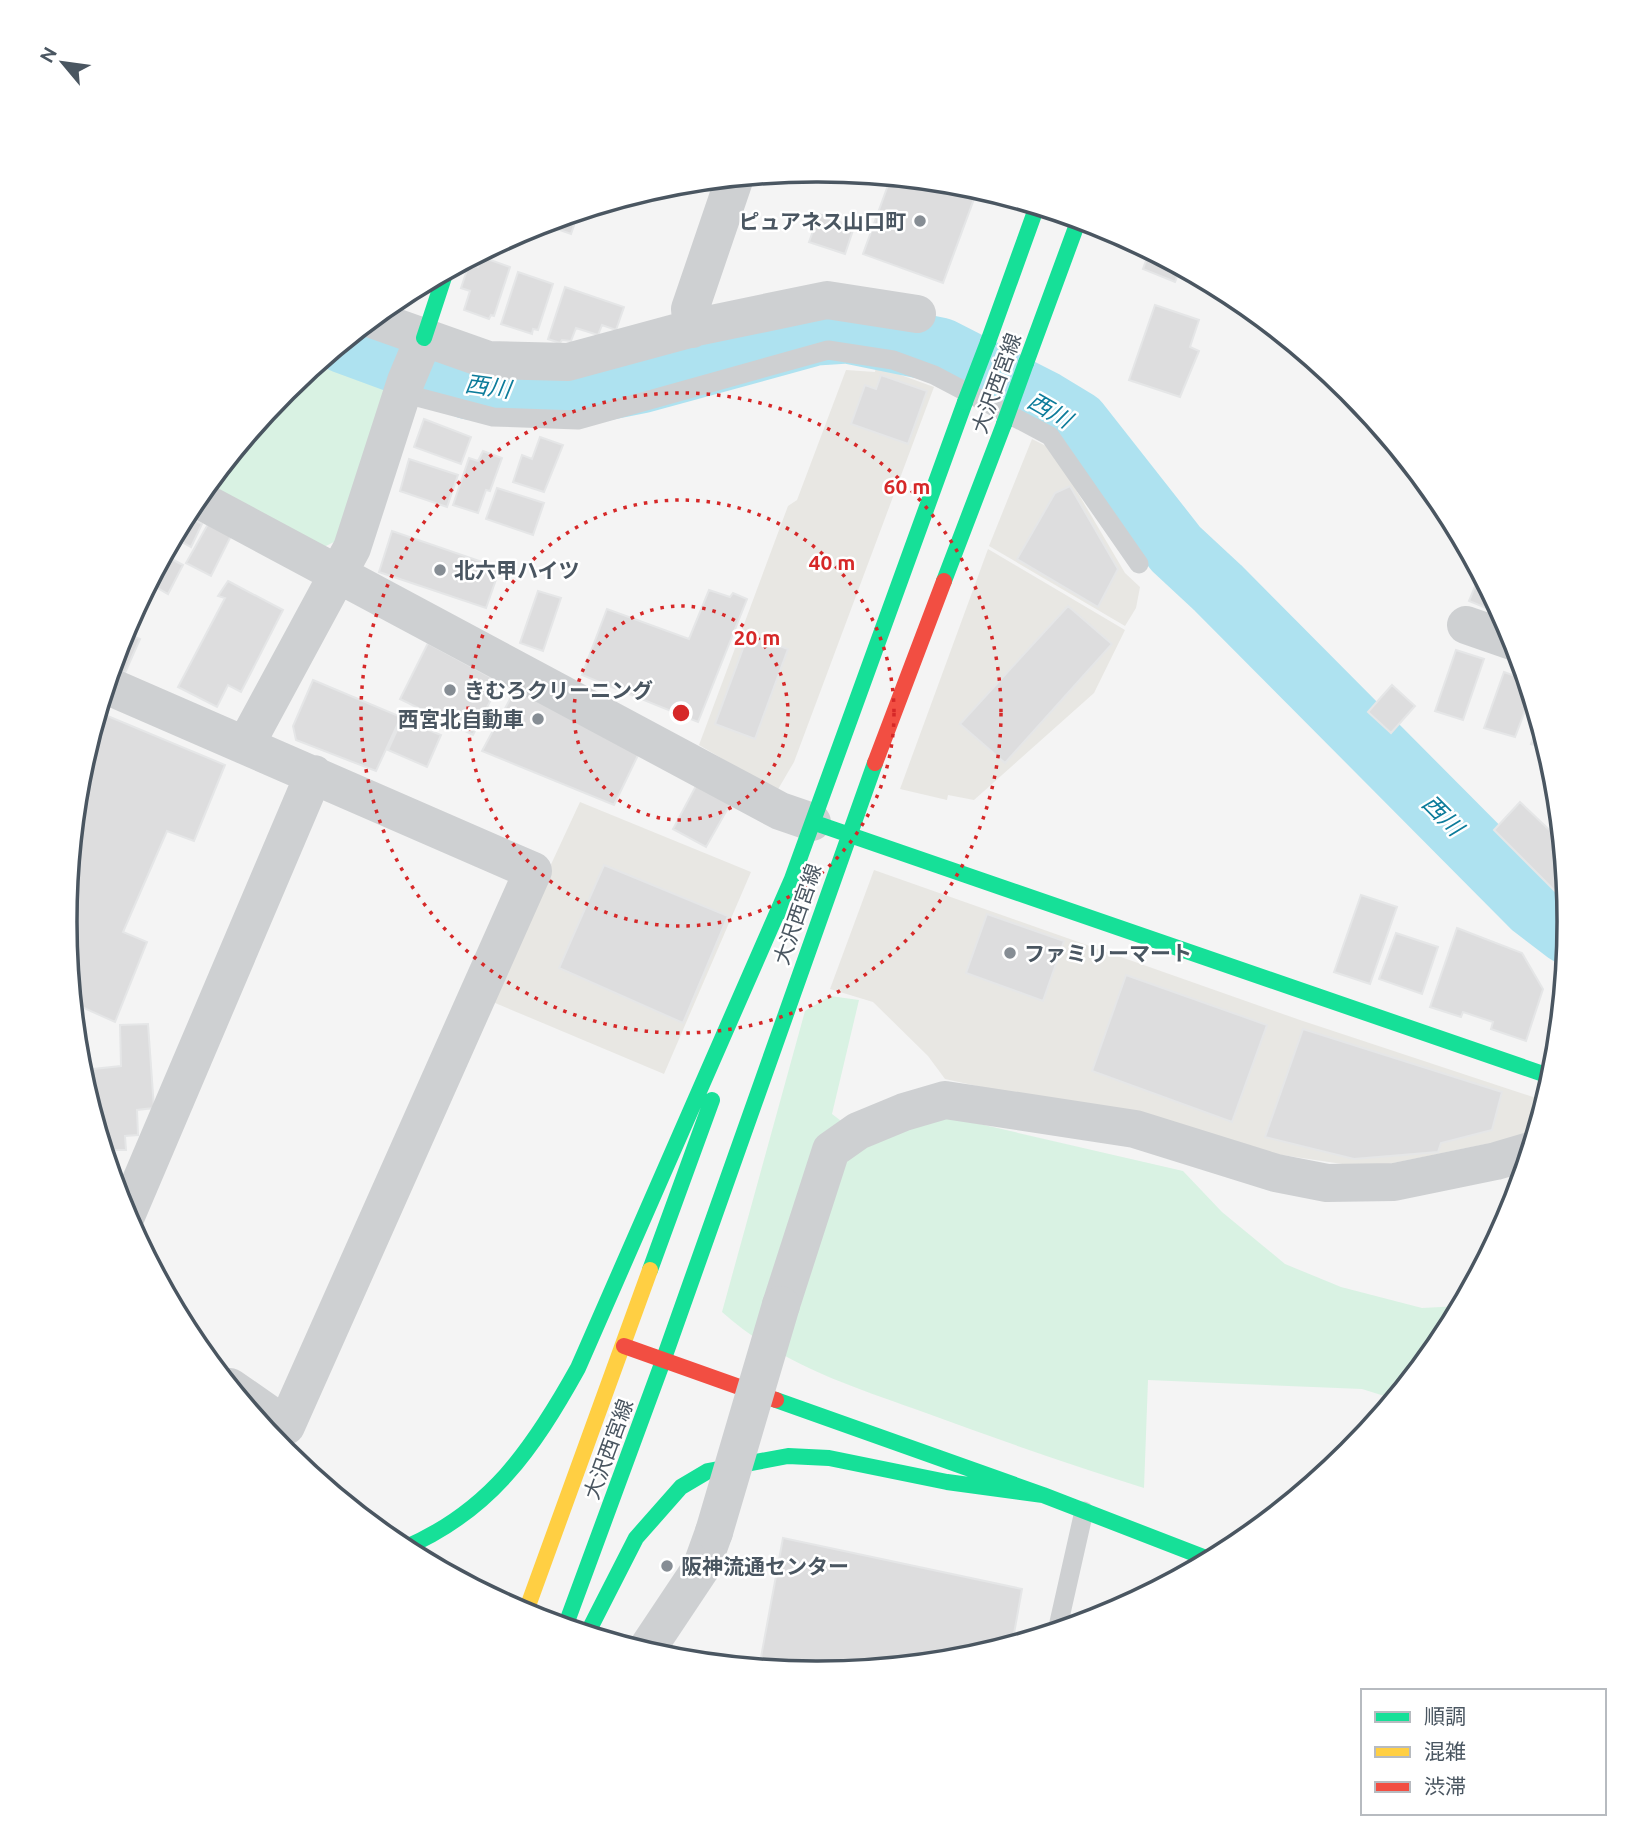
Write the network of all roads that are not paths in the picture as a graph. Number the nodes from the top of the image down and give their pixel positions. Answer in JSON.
{"nodes":[{"id":1,"x":732,"y":187,"type":"edge"},
{"id":2,"x":1034,"y":215,"type":"edge"},
{"id":3,"x":1075,"y":229,"type":"edge"},
{"id":4,"x":441,"y":285,"type":"edge"},
{"id":5,"x":917,"y":314,"type":"dead end"},
{"id":6,"x":378,"y":326,"type":"edge"},
{"id":7,"x":692,"y":329,"type":"junction"},
{"id":8,"x":412,"y":366,"type":"junction"},
{"id":9,"x":206,"y":504,"type":"edge"},
{"id":10,"x":1139,"y":564,"type":"dead end"},
{"id":11,"x":335,"y":575,"type":"junction"},
{"id":12,"x":1466,"y":625,"type":"dead end"},
{"id":13,"x":1501,"y":637,"type":"edge"},
{"id":14,"x":115,"y":689,"type":"edge"},
{"id":15,"x":246,"y":744,"type":"junction"},
{"id":16,"x":314,"y":774,"type":"junction"},
{"id":17,"x":830,"y":829,"type":"junction"},
{"id":18,"x":792,"y":879,"type":"junction"},
{"id":19,"x":1541,"y":1073,"type":"edge"},
{"id":20,"x":1519,"y":1154,"type":"edge"},
{"id":21,"x":132,"y":1202,"type":"edge"},
{"id":22,"x":624,"y":1346,"type":"junction"},
{"id":23,"x":663,"y":1361,"type":"junction"},
{"id":24,"x":260,"y":1408,"type":"edge"},
{"id":25,"x":1043,"y":1495,"type":"junction"},
{"id":26,"x":1084,"y":1511,"type":"junction"},
{"id":27,"x":415,"y":1543,"type":"edge"},
{"id":28,"x":1198,"y":1555,"type":"edge"},
{"id":29,"x":529,"y":1603,"type":"edge"},
{"id":30,"x":568,"y":1618,"type":"edge"},
{"id":31,"x":1059,"y":1620,"type":"edge"},
{"id":32,"x":591,"y":1626,"type":"edge"},
{"id":33,"x":652,"y":1642,"type":"edge"}],
"edges":[{"from":1,"to":7,"type":"street"},
{"from":2,"to":17,"type":"main road","name":"大沢西宮線","bridge":true},
{"from":3,"to":17,"type":"main road","name":"大沢西宮線","bridge":true},
{"from":4,"to":8,"type":"main road"},
{"from":5,"to":7,"type":"street"},
{"from":6,"to":8,"type":"street"},
{"from":7,"to":8,"type":"street"},
{"from":8,"to":10,"type":"lane"},
{"from":8,"to":11,"type":"street"},
{"from":9,"to":11,"type":"street"},
{"from":11,"to":15,"type":"street"},
{"from":11,"to":17,"type":"street"},
{"from":12,"to":13,"type":"street"},
{"from":14,"to":15,"type":"street"},
{"from":15,"to":16,"type":"street"},
{"from":16,"to":21,"type":"street"},
{"from":16,"to":24,"type":"street"},
{"from":17,"to":18,"type":"main road","name":"大沢西宮線"},
{"from":17,"to":19,"type":"main road"},
{"from":17,"to":23,"type":"main road","name":"大沢西宮線"},
{"from":18,"to":22,"type":"main road","name":"大沢西宮線"},
{"from":18,"to":27,"type":"main road"},
{"from":20,"to":33,"type":"street","bridge":true},
{"from":22,"to":23,"type":"main road"},
{"from":22,"to":29,"type":"main road","name":"大沢西宮線"},
{"from":23,"to":25,"type":"main road"},
{"from":23,"to":30,"type":"main road","name":"大沢西宮線"},
{"from":25,"to":26,"type":"main road"},
{"from":25,"to":32,"type":"main road"},
{"from":26,"to":28,"type":"main road"},
{"from":26,"to":31,"type":"lane"}]}
